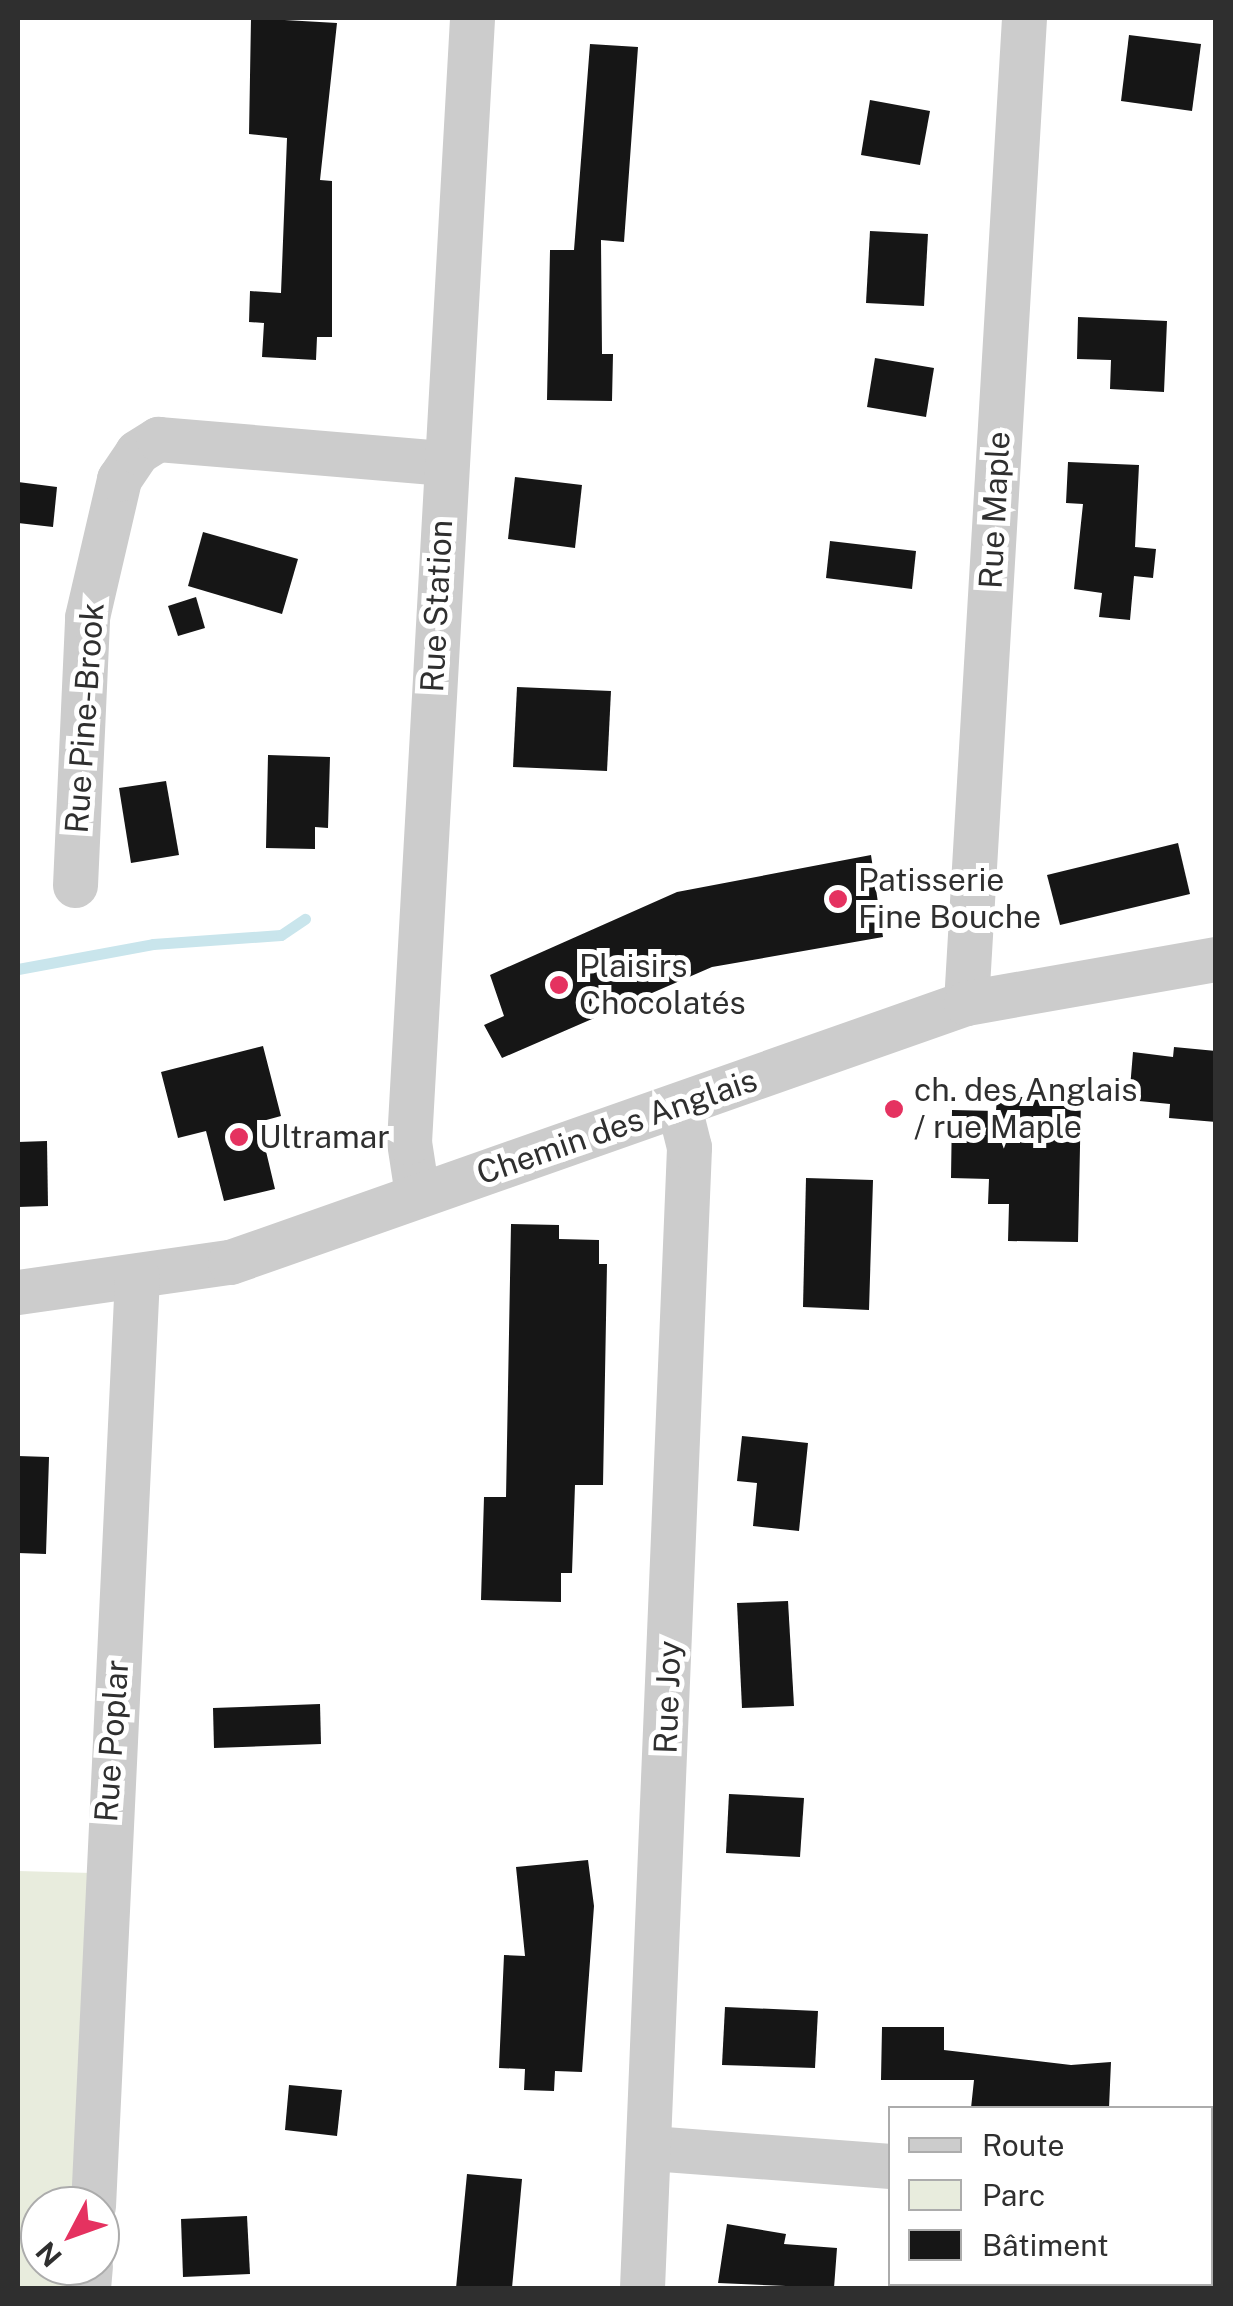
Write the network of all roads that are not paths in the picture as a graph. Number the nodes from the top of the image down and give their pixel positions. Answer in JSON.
{"nodes":[{"id":1,"x":472,"y":18,"type":"edge"},
{"id":2,"x":1024,"y":18,"type":"edge"},
{"id":3,"x":445,"y":463,"type":"junction"},
{"id":4,"x":76,"y":885,"type":"dead end"},
{"id":5,"x":1216,"y":959,"type":"edge"},
{"id":6,"x":966,"y":1003,"type":"junction"},
{"id":7,"x":679,"y":1108,"type":"junction"},
{"id":8,"x":417,"y":1194,"type":"junction"},
{"id":9,"x":136,"y":1276,"type":"junction"},
{"id":10,"x":18,"y":1292,"type":"edge"},
{"id":11,"x":651,"y":2148,"type":"junction"},
{"id":12,"x":888,"y":2166,"type":"edge"},
{"id":13,"x":94,"y":2186,"type":"edge"},
{"id":14,"x":642,"y":2288,"type":"edge"}],
"edges":[{"from":1,"to":3,"type":"street","name":"Rue Station"},
{"from":2,"to":6,"type":"street","name":"Rue Maple"},
{"from":3,"to":4,"type":"street","name":"Rue Pine-Brook"},
{"from":3,"to":8,"type":"street","name":"Rue Station"},
{"from":5,"to":6,"type":"street","name":"Chemin des Anglais"},
{"from":6,"to":7,"type":"street","name":"Chemin des Anglais"},
{"from":7,"to":8,"type":"street","name":"Chemin des Anglais"},
{"from":7,"to":11,"type":"street","name":"Rue Joy"},
{"from":8,"to":9,"type":"street","name":"Chemin des Anglais"},
{"from":9,"to":10,"type":"street","name":"Chemin des Anglais"},
{"from":9,"to":13,"type":"street","name":"Rue Poplar"},
{"from":11,"to":12,"type":"street"},
{"from":11,"to":14,"type":"street","name":"Rue Joy"}]}
